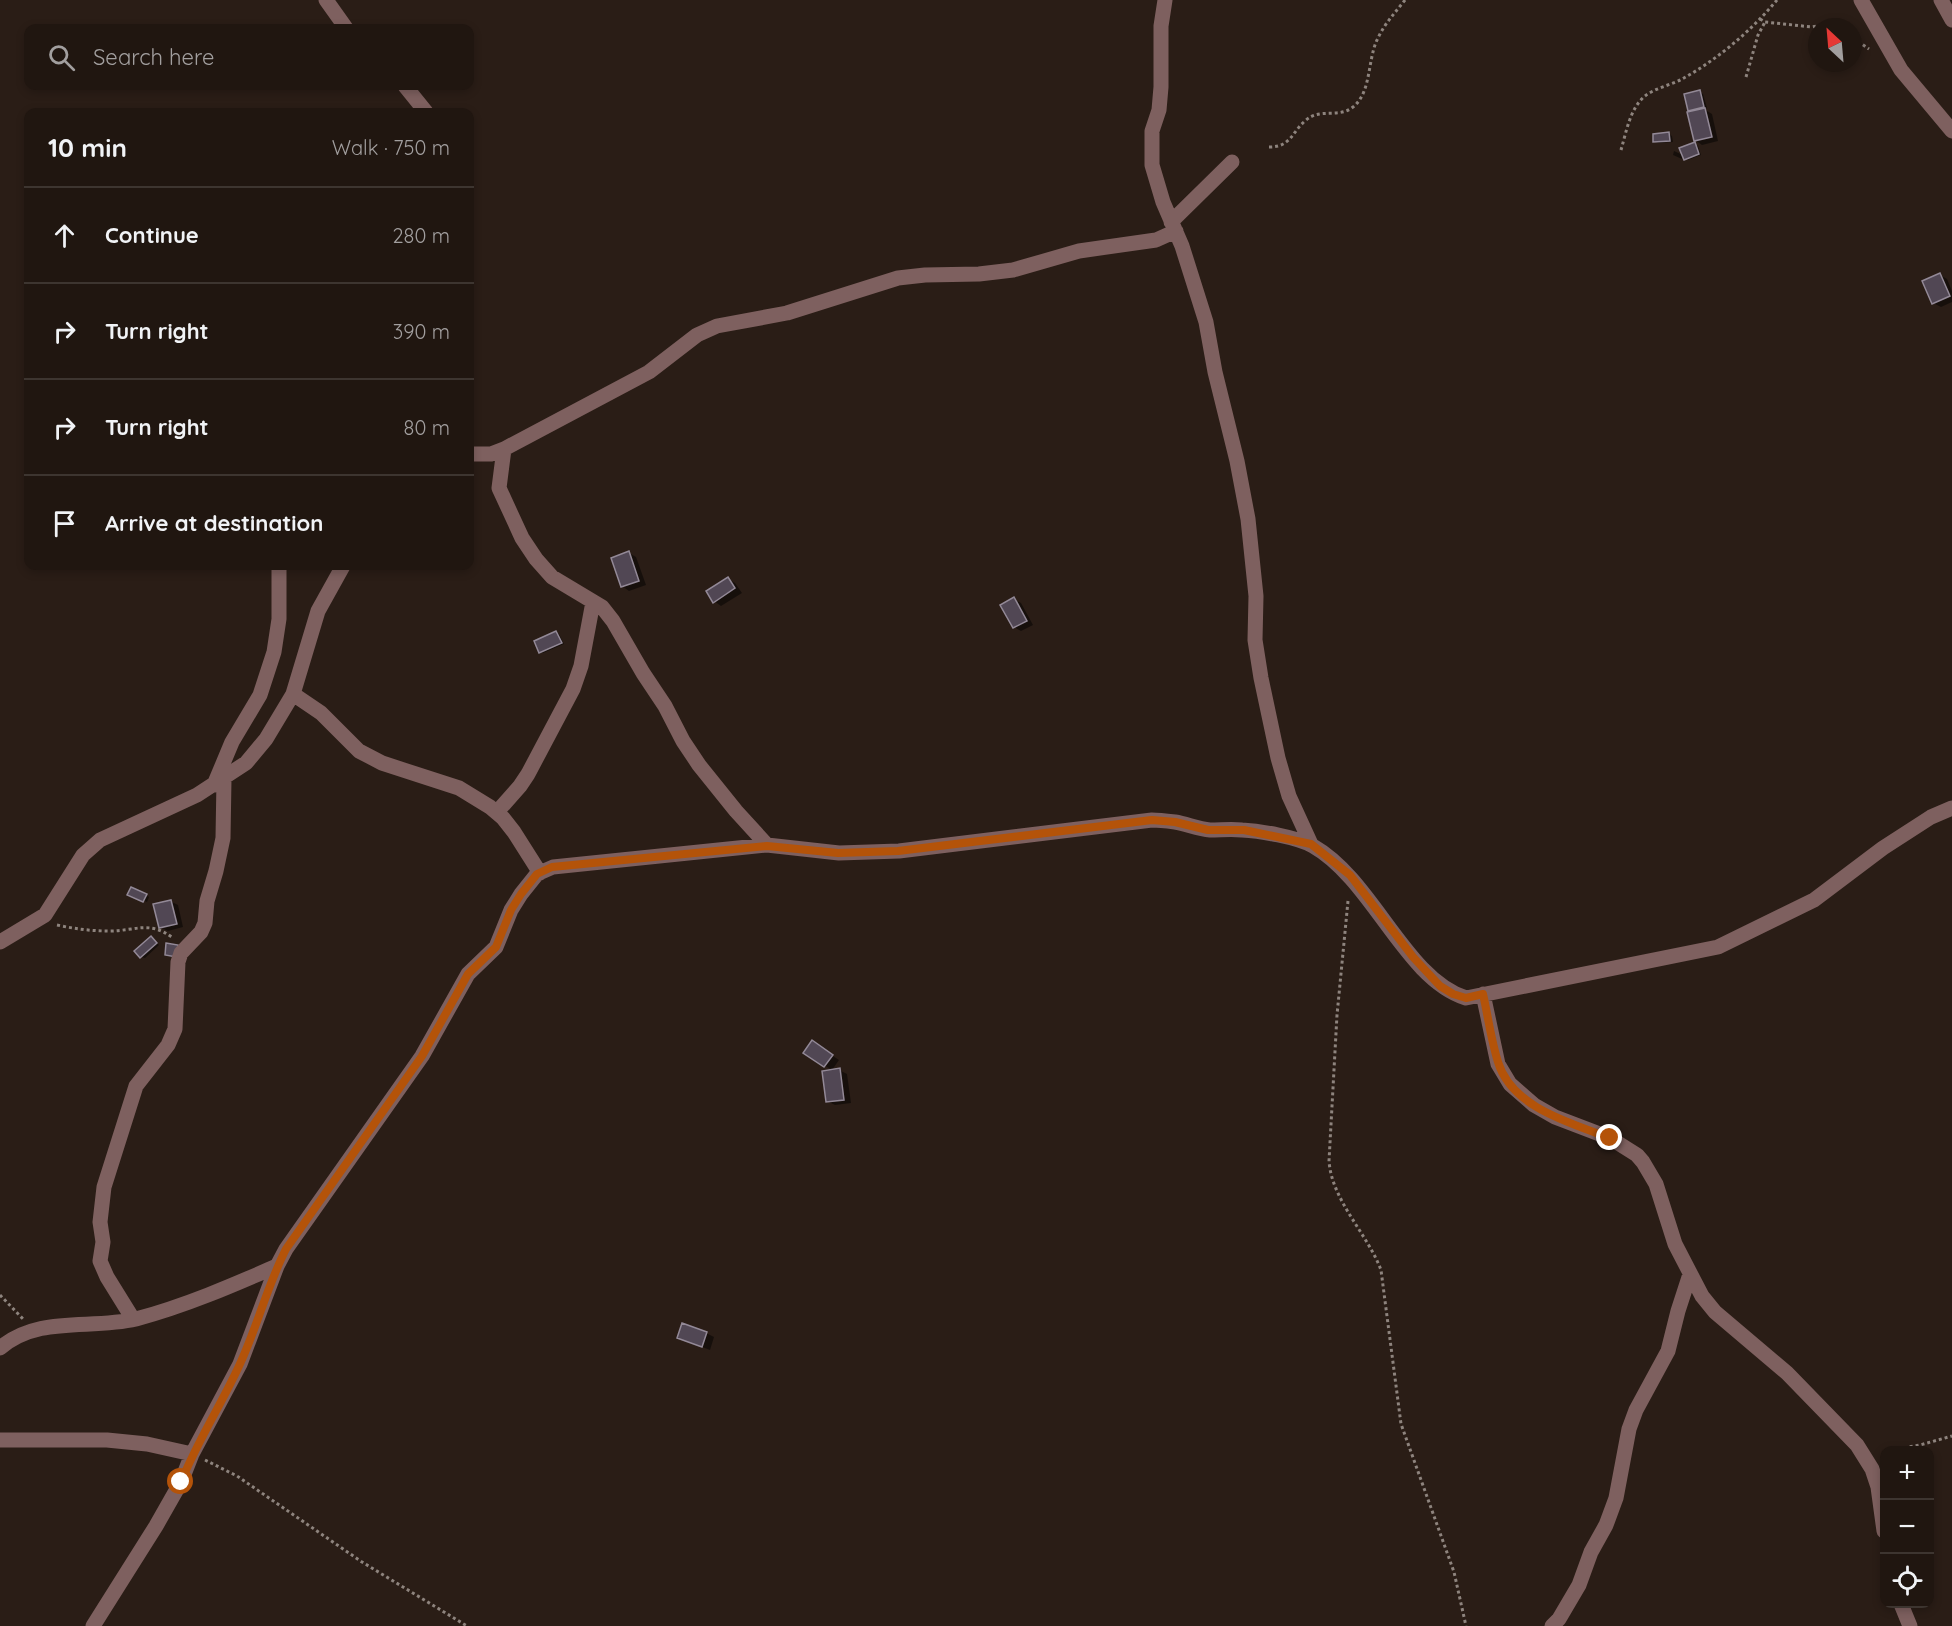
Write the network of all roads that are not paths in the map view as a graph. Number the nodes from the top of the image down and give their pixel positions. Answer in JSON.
{"nodes":[{"id":1,"x":326,"y":0,"type":"edge"},
{"id":2,"x":1165,"y":0,"type":"edge"},
{"id":3,"x":1861,"y":0,"type":"edge"},
{"id":4,"x":1941,"y":0,"type":"edge"},
{"id":5,"x":1952,"y":20,"type":"edge"},
{"id":6,"x":343,"y":24,"type":"edge"},
{"id":7,"x":408,"y":90,"type":"edge"},
{"id":8,"x":423,"y":108,"type":"edge"},
{"id":9,"x":1952,"y":131,"type":"edge"},
{"id":10,"x":1232,"y":162,"type":"dead end"},
{"id":11,"x":1174,"y":227,"type":"junction"},
{"id":12,"x":504,"y":449,"type":"junction"},
{"id":13,"x":474,"y":454,"type":"edge"},
{"id":14,"x":279,"y":570,"type":"edge"},
{"id":15,"x":341,"y":570,"type":"edge"},
{"id":16,"x":593,"y":602,"type":"junction"},
{"id":17,"x":293,"y":694,"type":"junction"},
{"id":18,"x":219,"y":782,"type":"junction"},
{"id":19,"x":1952,"y":808,"type":"edge"},
{"id":20,"x":497,"y":812,"type":"junction"},
{"id":21,"x":1311,"y":844,"type":"junction"},
{"id":22,"x":767,"y":846,"type":"junction"},
{"id":23,"x":540,"y":873,"type":"junction"},
{"id":24,"x":0,"y":942,"type":"edge"},
{"id":25,"x":1483,"y":994,"type":"junction"},
{"id":26,"x":277,"y":1266,"type":"junction"},
{"id":27,"x":1690,"y":1274,"type":"junction"},
{"id":28,"x":133,"y":1319,"type":"junction"},
{"id":29,"x":0,"y":1348,"type":"edge"},
{"id":30,"x":0,"y":1440,"type":"edge"},
{"id":31,"x":192,"y":1454,"type":"junction"},
{"id":32,"x":1880,"y":1502,"type":"edge"},
{"id":33,"x":1903,"y":1608,"type":"edge"},
{"id":34,"x":93,"y":1626,"type":"edge"},
{"id":35,"x":1552,"y":1626,"type":"edge"},
{"id":36,"x":1910,"y":1626,"type":"edge"}],
"edges":[{"from":1,"to":6,"type":"street"},
{"from":2,"to":11,"type":"street"},
{"from":3,"to":9,"type":"street"},
{"from":4,"to":5,"type":"street"},
{"from":7,"to":8,"type":"street"},
{"from":10,"to":11,"type":"street"},
{"from":11,"to":12,"type":"street"},
{"from":11,"to":21,"type":"street"},
{"from":12,"to":13,"type":"street"},
{"from":12,"to":16,"type":"street"},
{"from":14,"to":18,"type":"street"},
{"from":15,"to":17,"type":"street"},
{"from":16,"to":20,"type":"street"},
{"from":16,"to":22,"type":"street"},
{"from":17,"to":18,"type":"street"},
{"from":17,"to":20,"type":"street"},
{"from":18,"to":24,"type":"street"},
{"from":18,"to":28,"type":"street"},
{"from":19,"to":25,"type":"street"},
{"from":20,"to":23,"type":"street"},
{"from":21,"to":22,"type":"street"},
{"from":21,"to":25,"type":"street"},
{"from":22,"to":23,"type":"street"},
{"from":23,"to":26,"type":"street"},
{"from":25,"to":27,"type":"street"},
{"from":26,"to":28,"type":"street"},
{"from":26,"to":31,"type":"street"},
{"from":27,"to":32,"type":"street"},
{"from":27,"to":35,"type":"street"},
{"from":28,"to":29,"type":"street"},
{"from":30,"to":31,"type":"street"},
{"from":31,"to":34,"type":"street"},
{"from":33,"to":36,"type":"street"}]}
